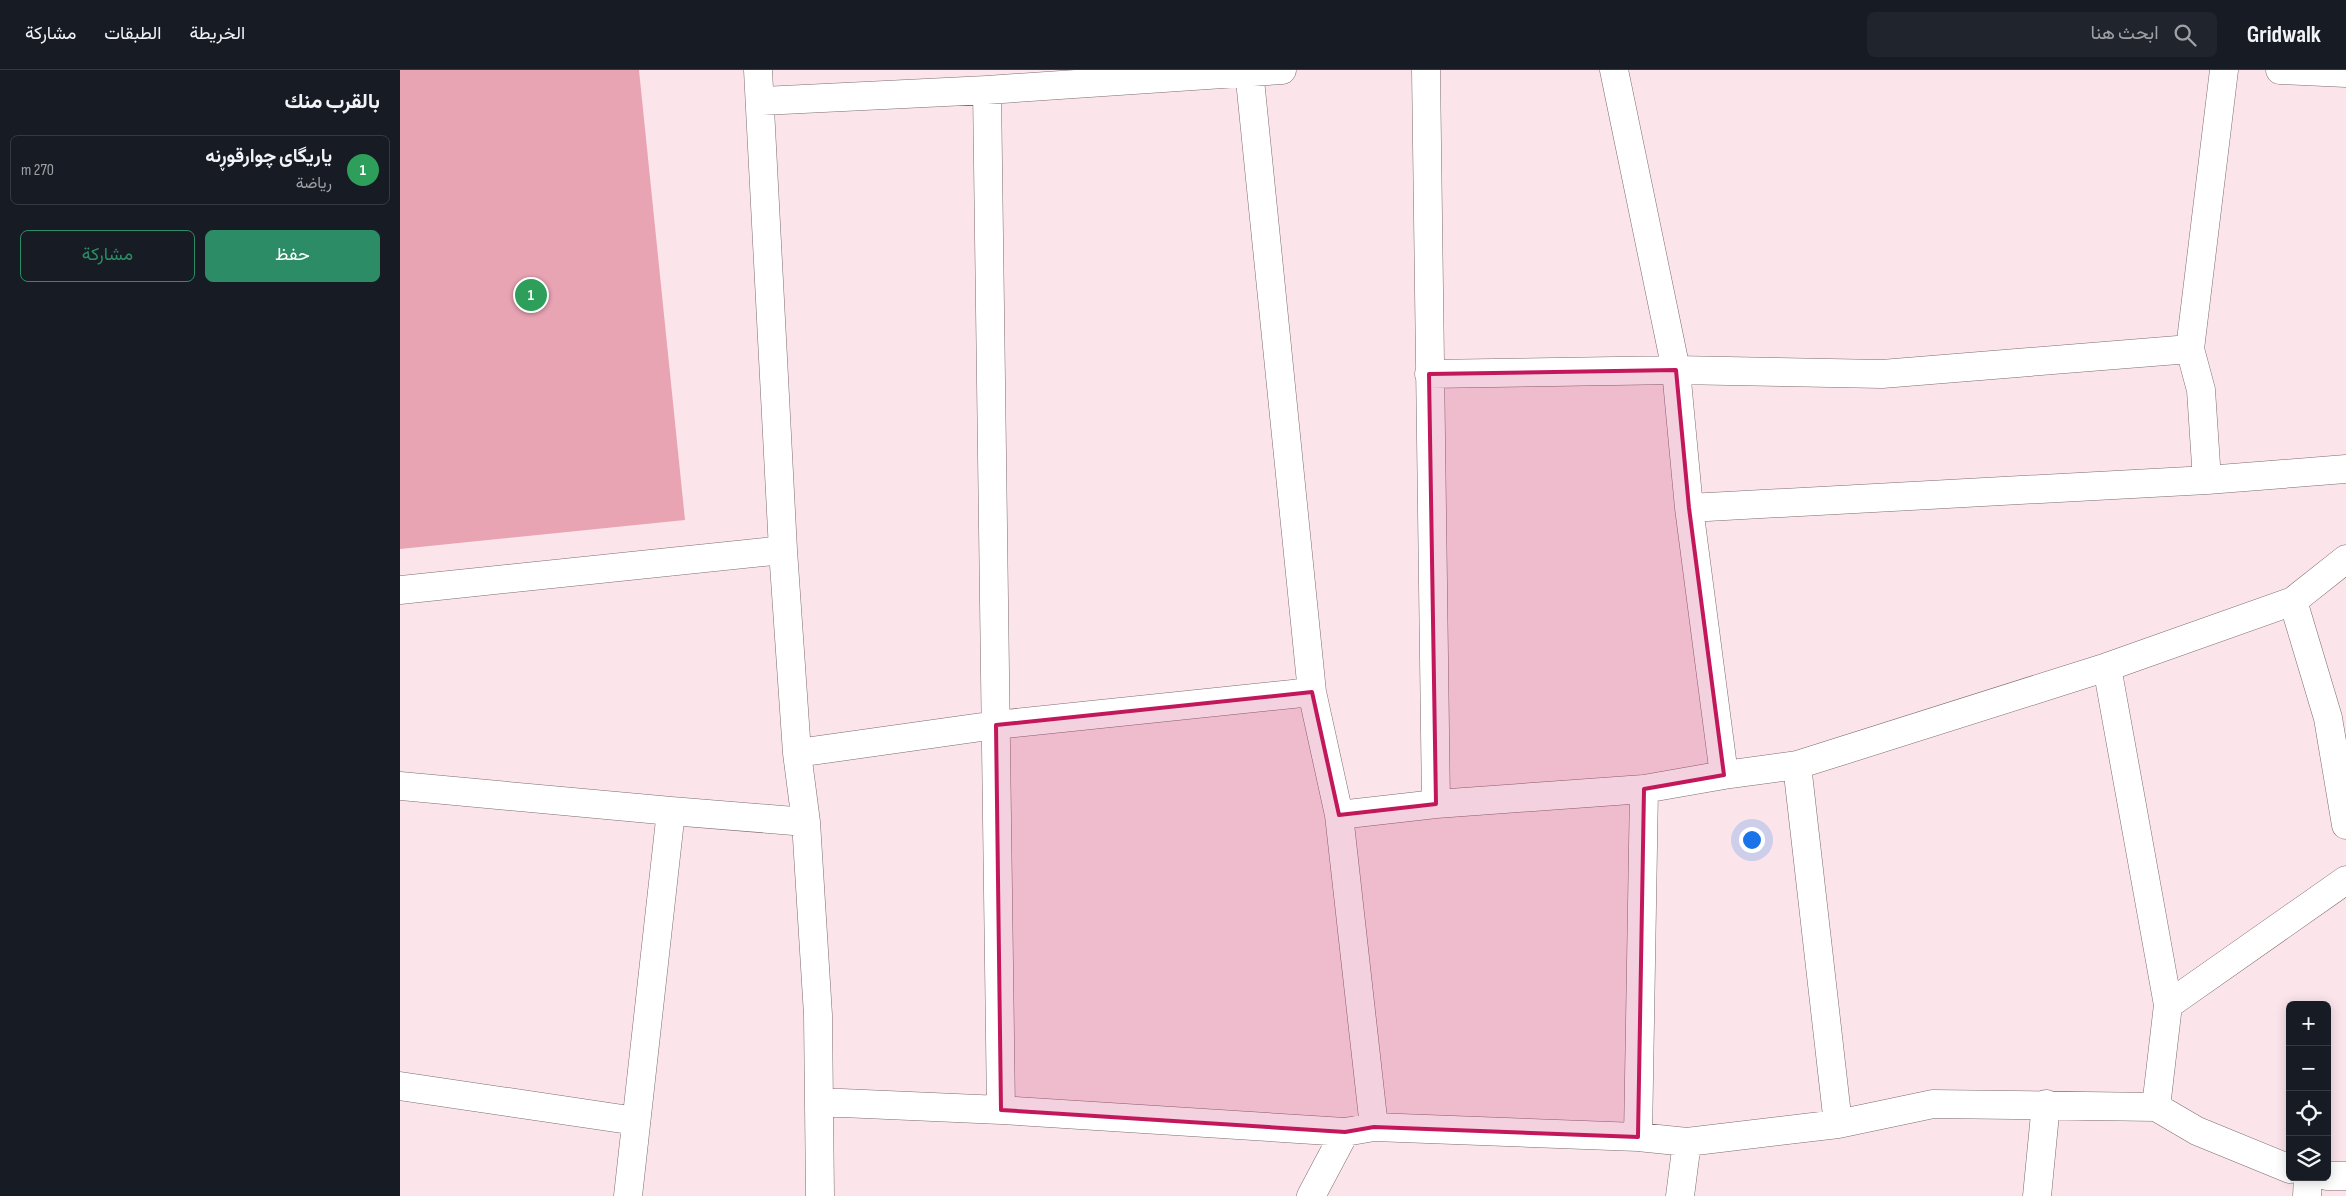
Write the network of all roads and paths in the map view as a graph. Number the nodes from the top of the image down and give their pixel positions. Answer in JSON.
{"nodes":[{"id":1,"x":758,"y":70,"type":"edge"},
{"id":2,"x":1282,"y":70,"type":"edge"},
{"id":3,"x":1426,"y":70,"type":"edge"},
{"id":4,"x":1614,"y":70,"type":"edge"},
{"id":5,"x":2224,"y":70,"type":"edge"},
{"id":6,"x":2280,"y":70,"type":"edge"},
{"id":7,"x":1249,"y":72,"type":"edge"},
{"id":8,"x":2346,"y":73,"type":"edge"},
{"id":9,"x":987,"y":90,"type":"junction"},
{"id":10,"x":762,"y":101,"type":"junction"},
{"id":11,"x":2190,"y":349,"type":"junction"},
{"id":12,"x":1676,"y":370,"type":"junction"},
{"id":13,"x":1429,"y":374,"type":"junction"},
{"id":14,"x":2346,"y":469,"type":"edge"},
{"id":15,"x":2207,"y":480,"type":"junction"},
{"id":16,"x":1689,"y":508,"type":"junction"},
{"id":17,"x":784,"y":550,"type":"junction"},
{"id":18,"x":2346,"y":559,"type":"edge"},
{"id":19,"x":400,"y":590,"type":"edge"},
{"id":20,"x":2293,"y":601,"type":"junction"},
{"id":21,"x":2107,"y":667,"type":"junction"},
{"id":22,"x":1312,"y":692,"type":"junction"},
{"id":23,"x":996,"y":725,"type":"junction"},
{"id":24,"x":797,"y":753,"type":"junction"},
{"id":25,"x":1797,"y":765,"type":"junction"},
{"id":26,"x":1724,"y":775,"type":"junction"},
{"id":27,"x":400,"y":786,"type":"edge"},
{"id":28,"x":1644,"y":789,"type":"junction"},
{"id":29,"x":1436,"y":804,"type":"junction"},
{"id":30,"x":671,"y":811,"type":"junction"},
{"id":31,"x":1339,"y":815,"type":"junction"},
{"id":32,"x":806,"y":822,"type":"junction"},
{"id":33,"x":2346,"y":825,"type":"edge"},
{"id":34,"x":2346,"y":880,"type":"edge"},
{"id":35,"x":2168,"y":1005,"type":"junction"},
{"id":36,"x":400,"y":1086,"type":"edge"},
{"id":37,"x":819,"y":1102,"type":"junction"},
{"id":38,"x":2046,"y":1104,"type":"junction"},
{"id":39,"x":2156,"y":1107,"type":"junction"},
{"id":40,"x":1001,"y":1110,"type":"junction"},
{"id":41,"x":636,"y":1121,"type":"junction"},
{"id":42,"x":1838,"y":1124,"type":"junction"},
{"id":43,"x":1374,"y":1127,"type":"junction"},
{"id":44,"x":1345,"y":1132,"type":"junction"},
{"id":45,"x":1638,"y":1137,"type":"junction"},
{"id":46,"x":1687,"y":1142,"type":"junction"},
{"id":47,"x":2286,"y":1167,"type":"edge"},
{"id":48,"x":2331,"y":1176,"type":"edge"},
{"id":49,"x":2346,"y":1176,"type":"edge"},
{"id":50,"x":2308,"y":1181,"type":"edge"},
{"id":51,"x":628,"y":1196,"type":"edge"},
{"id":52,"x":820,"y":1196,"type":"edge"},
{"id":53,"x":1311,"y":1196,"type":"edge"},
{"id":54,"x":1680,"y":1196,"type":"edge"},
{"id":55,"x":2037,"y":1196,"type":"edge"},
{"id":56,"x":2307,"y":1196,"type":"edge"}],
"edges":[{"from":1,"to":10,"type":"street"},
{"from":2,"to":7,"type":"street"},
{"from":3,"to":13,"type":"street"},
{"from":4,"to":12,"type":"street"},
{"from":5,"to":11,"type":"street"},
{"from":6,"to":8,"type":"street"},
{"from":7,"to":9,"type":"street"},
{"from":7,"to":22,"type":"street"},
{"from":9,"to":10,"type":"street"},
{"from":9,"to":23,"type":"street"},
{"from":10,"to":17,"type":"street"},
{"from":11,"to":12,"type":"street"},
{"from":11,"to":15,"type":"street"},
{"from":12,"to":13,"type":"street"},
{"from":12,"to":16,"type":"street"},
{"from":13,"to":29,"type":"street"},
{"from":14,"to":15,"type":"street"},
{"from":15,"to":16,"type":"street"},
{"from":16,"to":26,"type":"street"},
{"from":17,"to":19,"type":"street"},
{"from":17,"to":24,"type":"street"},
{"from":18,"to":20,"type":"street"},
{"from":20,"to":21,"type":"street"},
{"from":20,"to":33,"type":"street"},
{"from":21,"to":25,"type":"street"},
{"from":21,"to":35,"type":"street"},
{"from":22,"to":23,"type":"street"},
{"from":22,"to":31,"type":"street"},
{"from":23,"to":24,"type":"street"},
{"from":23,"to":40,"type":"street"},
{"from":24,"to":32,"type":"street"},
{"from":25,"to":26,"type":"street"},
{"from":25,"to":42,"type":"street"},
{"from":26,"to":28,"type":"street"},
{"from":27,"to":30,"type":"street"},
{"from":28,"to":29,"type":"street"},
{"from":28,"to":45,"type":"street"},
{"from":29,"to":31,"type":"street"},
{"from":30,"to":32,"type":"street"},
{"from":30,"to":41,"type":"street"},
{"from":31,"to":43,"type":"street"},
{"from":32,"to":37,"type":"street"},
{"from":34,"to":35,"type":"street"},
{"from":35,"to":39,"type":"street"},
{"from":36,"to":41,"type":"street"},
{"from":37,"to":40,"type":"street"},
{"from":37,"to":52,"type":"street"},
{"from":38,"to":39,"type":"street"},
{"from":38,"to":42,"type":"street"},
{"from":38,"to":55,"type":"street"},
{"from":39,"to":47,"type":"street"},
{"from":40,"to":44,"type":"street"},
{"from":41,"to":51,"type":"street"},
{"from":42,"to":46,"type":"street"},
{"from":43,"to":44,"type":"street"},
{"from":43,"to":45,"type":"street"},
{"from":44,"to":53,"type":"street"},
{"from":45,"to":46,"type":"street"},
{"from":46,"to":54,"type":"street"},
{"from":48,"to":49,"type":"street"},
{"from":50,"to":56,"type":"street"}]}
